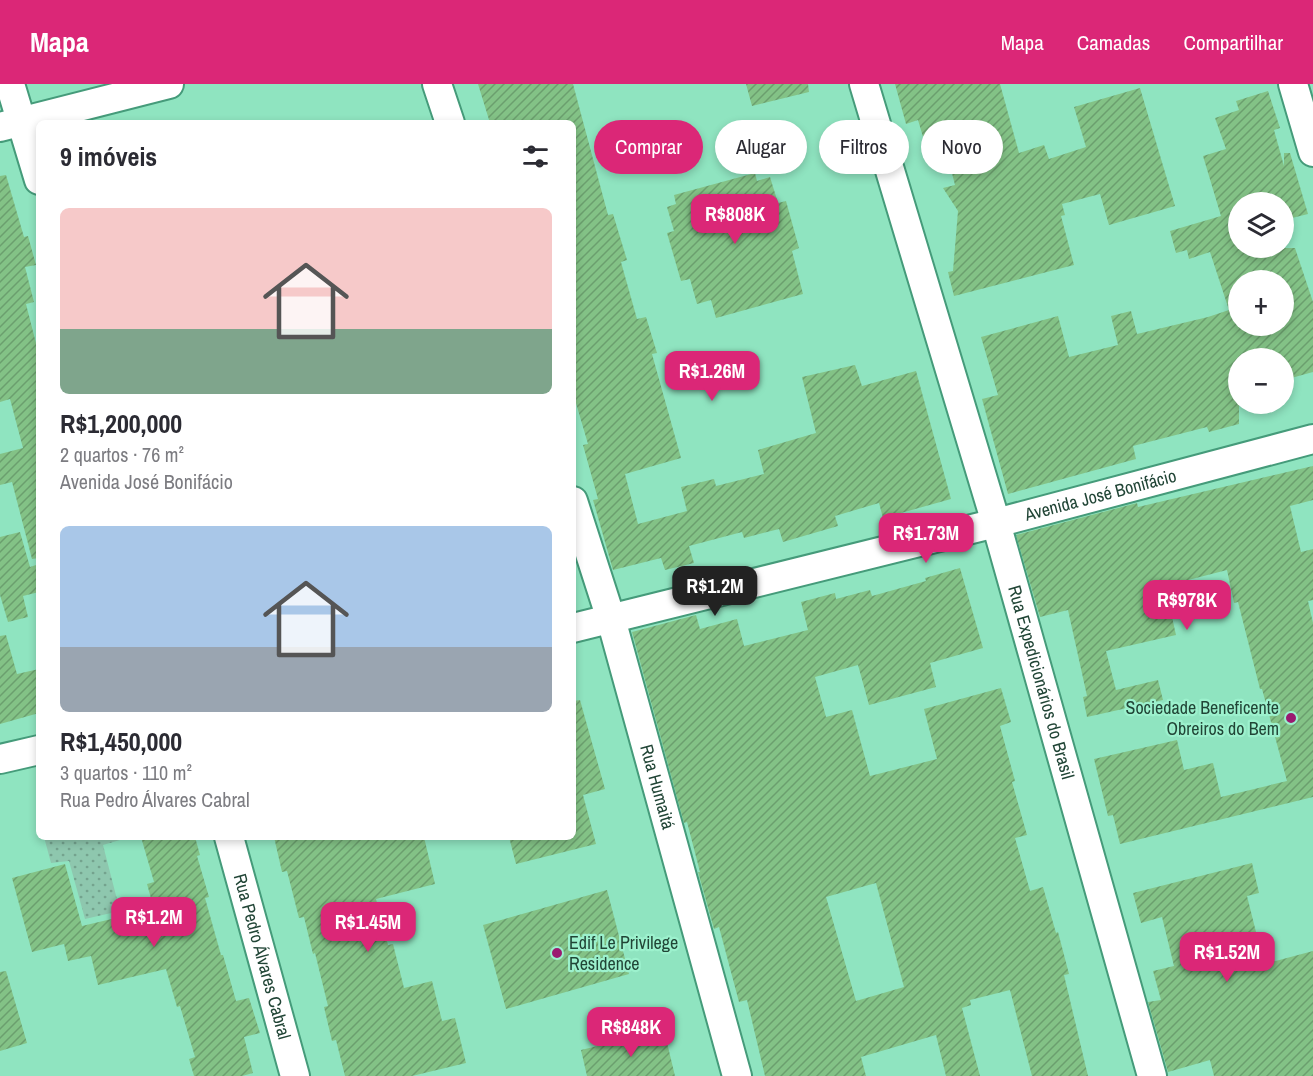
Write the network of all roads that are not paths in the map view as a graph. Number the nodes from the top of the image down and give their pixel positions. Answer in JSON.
{"nodes":[{"id":1,"x":10,"y":84,"type":"edge"},
{"id":2,"x":169,"y":84,"type":"edge"},
{"id":3,"x":437,"y":84,"type":"edge"},
{"id":4,"x":864,"y":84,"type":"edge"},
{"id":5,"x":1293,"y":84,"type":"edge"},
{"id":6,"x":449,"y":120,"type":"edge"},
{"id":7,"x":11,"y":125,"type":"edge"},
{"id":8,"x":1313,"y":152,"type":"edge"},
{"id":9,"x":36,"y":174,"type":"edge"},
{"id":10,"x":1313,"y":439,"type":"edge"},
{"id":11,"x":576,"y":510,"type":"edge"},
{"id":12,"x":996,"y":523,"type":"junction"},
{"id":13,"x":611,"y":619,"type":"junction"},
{"id":14,"x":576,"y":627,"type":"edge"},
{"id":15,"x":36,"y":751,"type":"edge"},
{"id":16,"x":0,"y":759,"type":"edge"},
{"id":17,"x":230,"y":840,"type":"edge"},
{"id":18,"x":296,"y":1076,"type":"edge"},
{"id":19,"x":737,"y":1076,"type":"edge"},
{"id":20,"x":1152,"y":1076,"type":"edge"}],
"edges":[{"from":1,"to":7,"type":"street"},
{"from":2,"to":7,"type":"street"},
{"from":3,"to":6,"type":"street"},
{"from":4,"to":12,"type":"street","name":"Rua Expedicionários do Brasil"},
{"from":5,"to":8,"type":"street"},
{"from":7,"to":9,"type":"street"},
{"from":10,"to":12,"type":"street","name":"Avenida José Bonifácio"},
{"from":11,"to":13,"type":"street","name":"Rua Humaitá"},
{"from":12,"to":13,"type":"street","name":"Avenida José Bonifácio"},
{"from":12,"to":20,"type":"street","name":"Rua Expedicionários do Brasil"},
{"from":13,"to":14,"type":"street","name":"Avenida José Bonifácio"},
{"from":13,"to":19,"type":"street","name":"Rua Humaitá"},
{"from":15,"to":16,"type":"street"},
{"from":17,"to":18,"type":"street","name":"Rua Pedro Álvares Cabral"}]}
